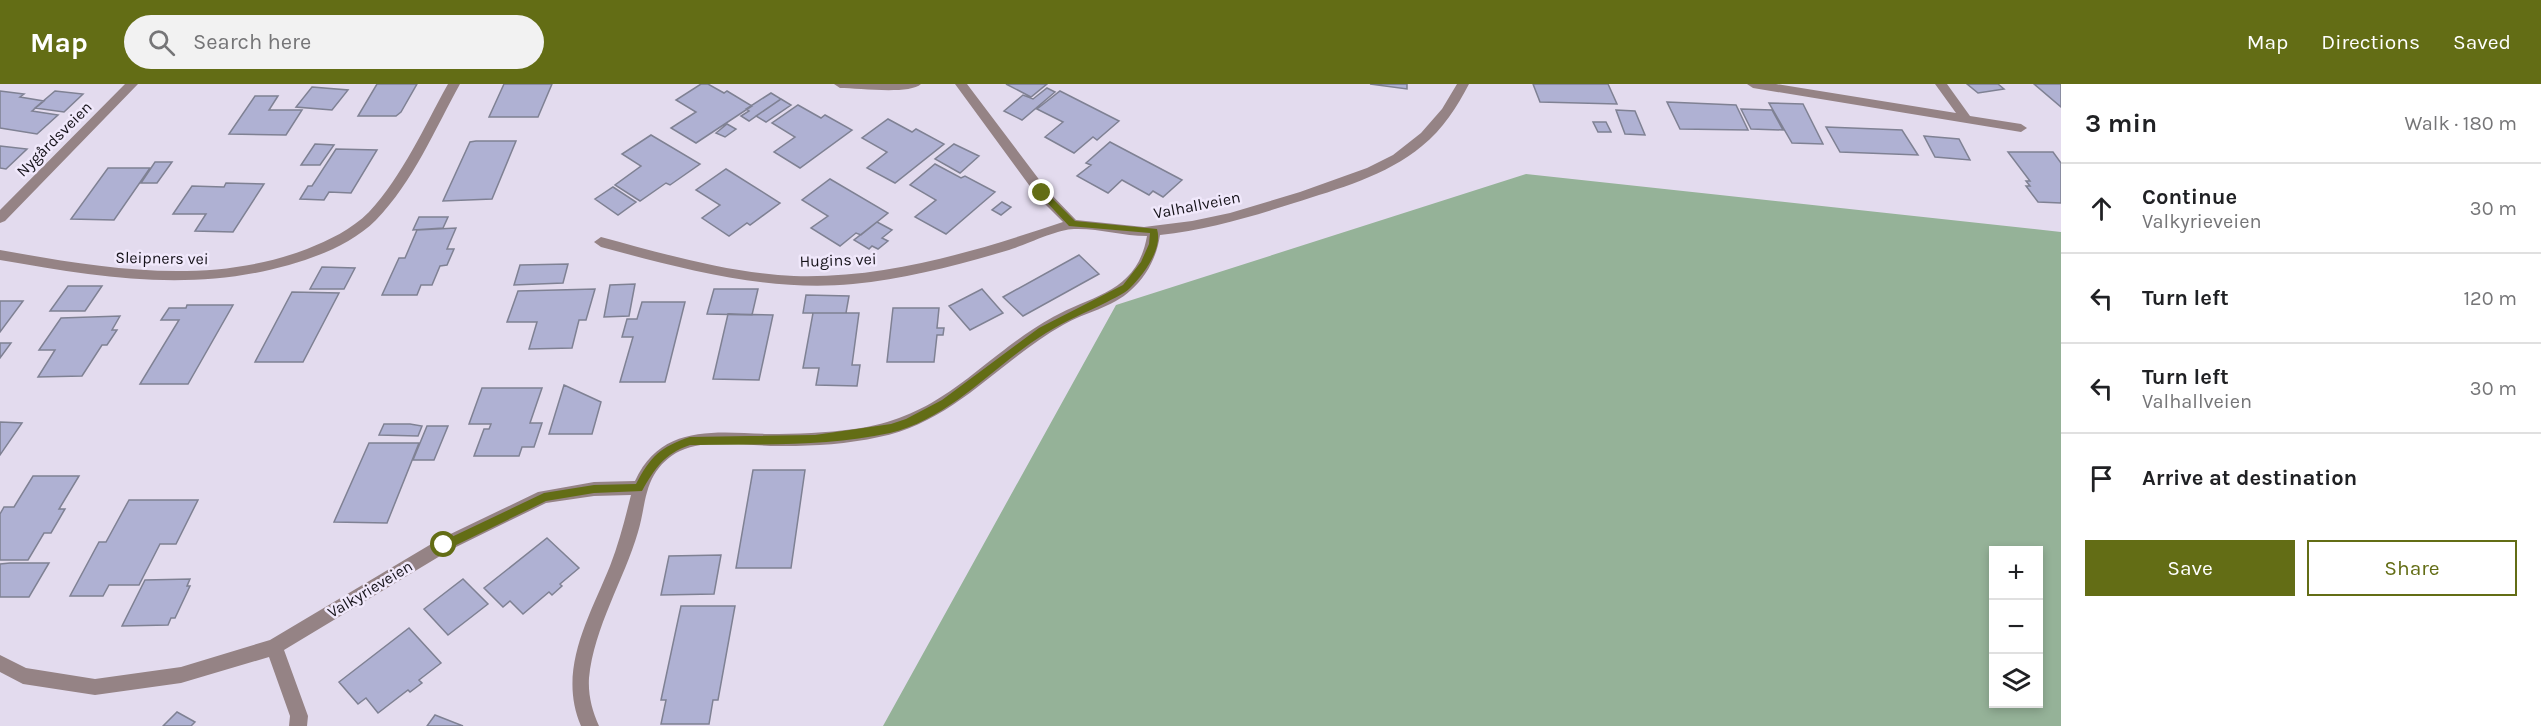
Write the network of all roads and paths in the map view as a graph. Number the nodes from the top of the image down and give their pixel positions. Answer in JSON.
{"nodes":[{"id":1,"x":132,"y":84,"type":"edge"},
{"id":2,"x":454,"y":84,"type":"edge"},
{"id":3,"x":840,"y":84,"type":"edge"},
{"id":4,"x":915,"y":84,"type":"edge"},
{"id":5,"x":962,"y":84,"type":"edge"},
{"id":6,"x":1463,"y":84,"type":"edge"},
{"id":7,"x":1753,"y":84,"type":"edge"},
{"id":8,"x":1941,"y":84,"type":"edge"},
{"id":9,"x":1965,"y":118,"type":"junction"},
{"id":10,"x":2021,"y":128,"type":"dead end"},
{"id":11,"x":0,"y":218,"type":"edge"},
{"id":12,"x":1072,"y":224,"type":"junction"},
{"id":13,"x":1154,"y":231,"type":"junction"},
{"id":14,"x":601,"y":242,"type":"dead end"},
{"id":15,"x":0,"y":255,"type":"edge"},
{"id":16,"x":639,"y":488,"type":"junction"},
{"id":17,"x":274,"y":646,"type":"junction"},
{"id":18,"x":0,"y":663,"type":"edge"},
{"id":19,"x":298,"y":726,"type":"edge"},
{"id":20,"x":590,"y":726,"type":"edge"}],
"edges":[{"from":1,"to":11,"type":"street","name":"Nygårdsveien"},
{"from":2,"to":15,"type":"street","name":"Sleipners vei"},
{"from":3,"to":4,"type":"street"},
{"from":5,"to":12,"type":"street"},
{"from":6,"to":13,"type":"street","name":"Valhallveien"},
{"from":7,"to":9,"type":"street"},
{"from":8,"to":9,"type":"street"},
{"from":9,"to":10,"type":"street"},
{"from":12,"to":13,"type":"street","name":"Valhallveien"},
{"from":12,"to":14,"type":"street","name":"Hugins vei"},
{"from":13,"to":16,"type":"street"},
{"from":16,"to":17,"type":"street","name":"Valkyrieveien"},
{"from":16,"to":20,"type":"street"},
{"from":17,"to":18,"type":"street","name":"Valkyrieveien"},
{"from":17,"to":19,"type":"street"}]}
